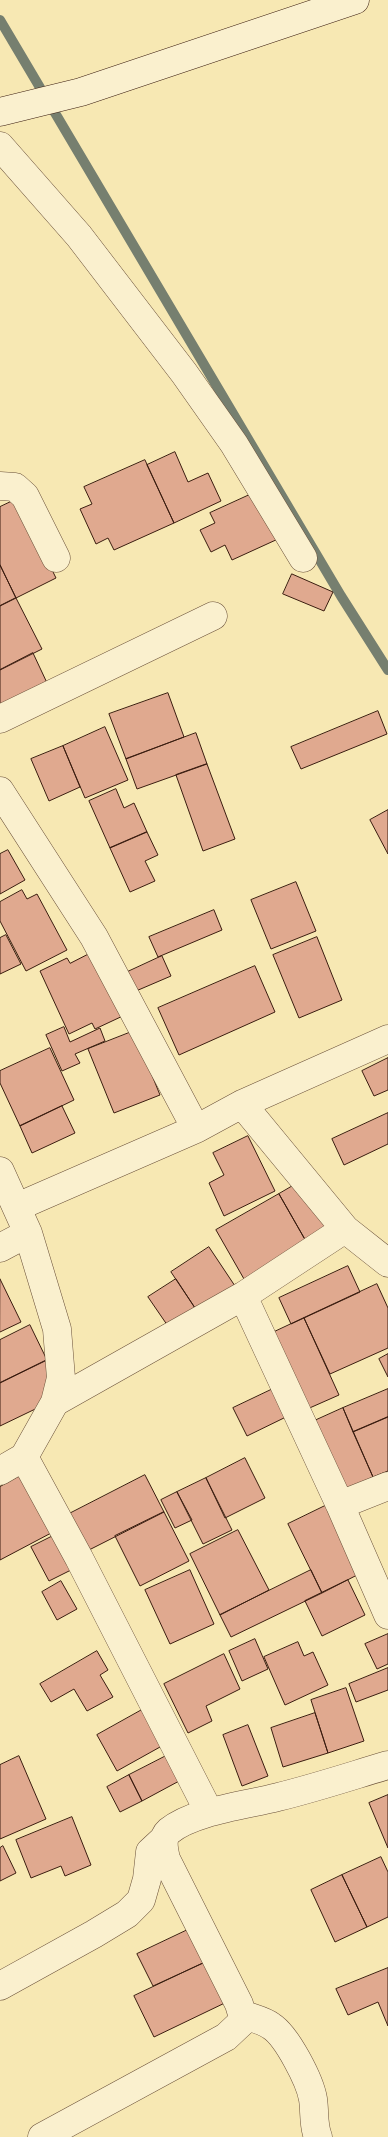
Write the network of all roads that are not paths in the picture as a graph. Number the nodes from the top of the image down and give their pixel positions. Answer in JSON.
{"nodes":[{"id":1,"x":355,"y":0,"type":"edge"},
{"id":2,"x":2,"y":112,"type":"edge"},
{"id":3,"x":0,"y":146,"type":"edge"},
{"id":4,"x":0,"y":486,"type":"edge"},
{"id":5,"x":56,"y":558,"type":"dead end"},
{"id":6,"x":303,"y":558,"type":"dead end"},
{"id":7,"x":213,"y":616,"type":"dead end"},
{"id":8,"x":0,"y":719,"type":"edge"},
{"id":9,"x":0,"y":791,"type":"edge"},
{"id":10,"x":388,"y":1039,"type":"edge"},
{"id":11,"x":242,"y":1104,"type":"junction"},
{"id":12,"x":196,"y":1129,"type":"junction"},
{"id":13,"x":0,"y":1172,"type":"edge"},
{"id":14,"x":16,"y":1207,"type":"junction"},
{"id":15,"x":345,"y":1229,"type":"junction"},
{"id":16,"x":28,"y":1233,"type":"junction"},
{"id":17,"x":0,"y":1248,"type":"edge"},
{"id":18,"x":388,"y":1263,"type":"edge"},
{"id":19,"x":243,"y":1296,"type":"junction"},
{"id":20,"x":55,"y":1402,"type":"junction"},
{"id":21,"x":24,"y":1457,"type":"junction"},
{"id":22,"x":0,"y":1471,"type":"edge"},
{"id":23,"x":388,"y":1486,"type":"edge"},
{"id":24,"x":340,"y":1505,"type":"junction"},
{"id":25,"x":388,"y":1615,"type":"edge"},
{"id":26,"x":388,"y":1766,"type":"edge"},
{"id":27,"x":209,"y":1812,"type":"junction"},
{"id":28,"x":164,"y":1839,"type":"junction"},
{"id":29,"x":0,"y":1986,"type":"edge"},
{"id":30,"x":242,"y":2014,"type":"junction"},
{"id":31,"x":42,"y":2137,"type":"edge"},
{"id":32,"x":318,"y":2137,"type":"edge"}],
"edges":[{"from":1,"to":2,"type":"street"},
{"from":3,"to":6,"type":"street"},
{"from":4,"to":5,"type":"street"},
{"from":7,"to":8,"type":"street"},
{"from":9,"to":12,"type":"street"},
{"from":10,"to":11,"type":"street"},
{"from":11,"to":12,"type":"street"},
{"from":11,"to":15,"type":"street"},
{"from":12,"to":14,"type":"street"},
{"from":13,"to":14,"type":"street"},
{"from":14,"to":16,"type":"street"},
{"from":15,"to":18,"type":"street"},
{"from":15,"to":19,"type":"street"},
{"from":16,"to":17,"type":"street"},
{"from":16,"to":20,"type":"street"},
{"from":19,"to":20,"type":"street"},
{"from":19,"to":24,"type":"street"},
{"from":20,"to":21,"type":"street"},
{"from":21,"to":22,"type":"street"},
{"from":21,"to":27,"type":"street"},
{"from":23,"to":24,"type":"street"},
{"from":24,"to":25,"type":"street"},
{"from":26,"to":27,"type":"street"},
{"from":27,"to":28,"type":"street"},
{"from":28,"to":29,"type":"street"},
{"from":28,"to":30,"type":"street"},
{"from":30,"to":31,"type":"street"},
{"from":30,"to":32,"type":"street"}]}
